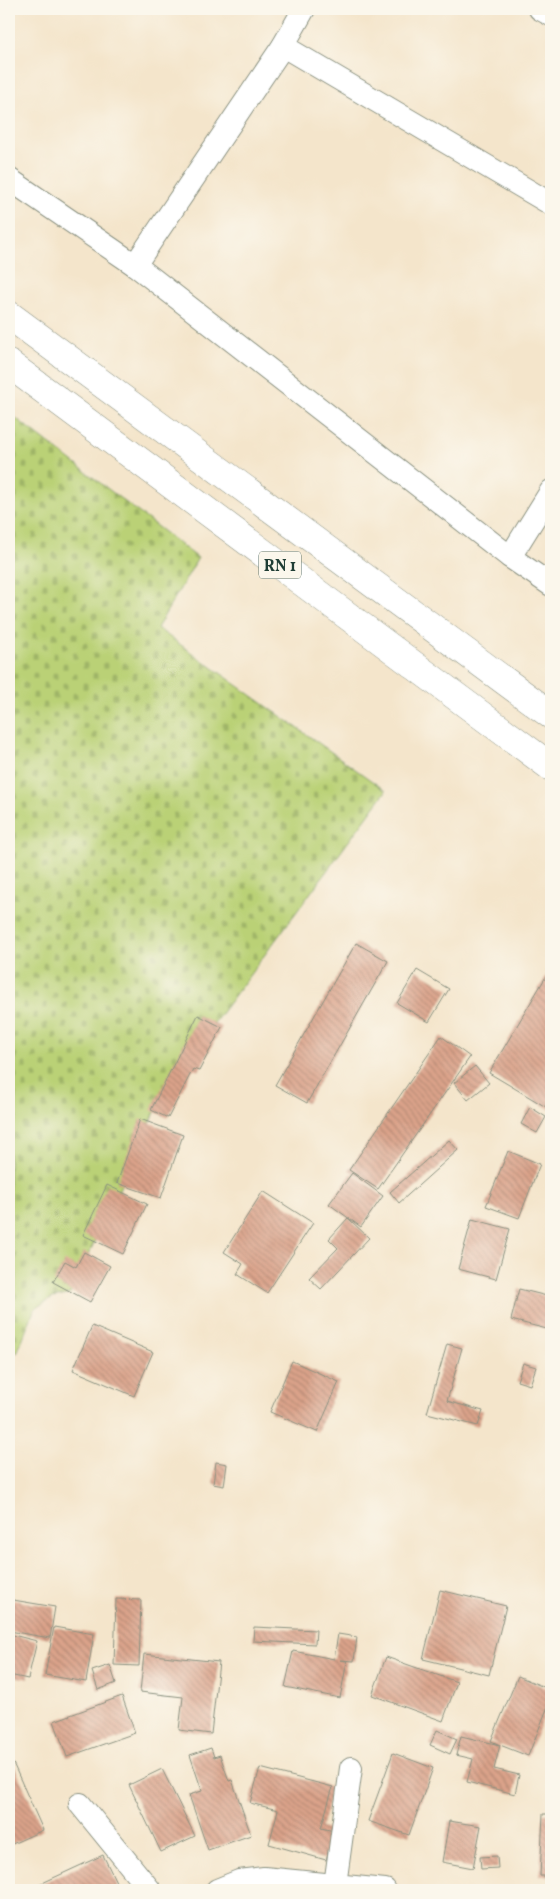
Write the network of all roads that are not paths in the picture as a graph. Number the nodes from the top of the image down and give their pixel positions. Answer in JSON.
{"nodes":[{"id":1,"x":304,"y":9,"type":"edge"},
{"id":2,"x":540,"y":9,"type":"edge"},
{"id":3,"x":551,"y":15,"type":"edge"},
{"id":4,"x":283,"y":46,"type":"junction"},
{"id":5,"x":9,"y":179,"type":"edge"},
{"id":6,"x":551,"y":204,"type":"edge"},
{"id":7,"x":135,"y":265,"type":"junction"},
{"id":8,"x":9,"y":315,"type":"edge"},
{"id":9,"x":9,"y":364,"type":"edge"},
{"id":10,"x":551,"y":491,"type":"edge"},
{"id":11,"x":510,"y":557,"type":"junction"},
{"id":12,"x":551,"y":585,"type":"edge"},
{"id":13,"x":551,"y":716,"type":"edge"},
{"id":14,"x":551,"y":767,"type":"edge"},
{"id":15,"x":351,"y":1768,"type":"dead end"},
{"id":16,"x":80,"y":1804,"type":"dead end"},
{"id":17,"x":335,"y":1885,"type":"junction"},
{"id":18,"x":150,"y":1890,"type":"edge"},
{"id":19,"x":217,"y":1890,"type":"edge"},
{"id":20,"x":385,"y":1890,"type":"edge"}],
"edges":[{"from":1,"to":4,"type":"street"},
{"from":2,"to":3,"type":"street"},
{"from":4,"to":6,"type":"street"},
{"from":4,"to":7,"type":"street"},
{"from":5,"to":7,"type":"street"},
{"from":7,"to":11,"type":"street"},
{"from":8,"to":13,"type":"highway","number":"RN 1"},
{"from":9,"to":14,"type":"highway","number":"RN 1"},
{"from":10,"to":11,"type":"street"},
{"from":11,"to":12,"type":"street"},
{"from":15,"to":17,"type":"street"},
{"from":16,"to":18,"type":"street"},
{"from":17,"to":19,"type":"street"},
{"from":17,"to":20,"type":"street"}]}
